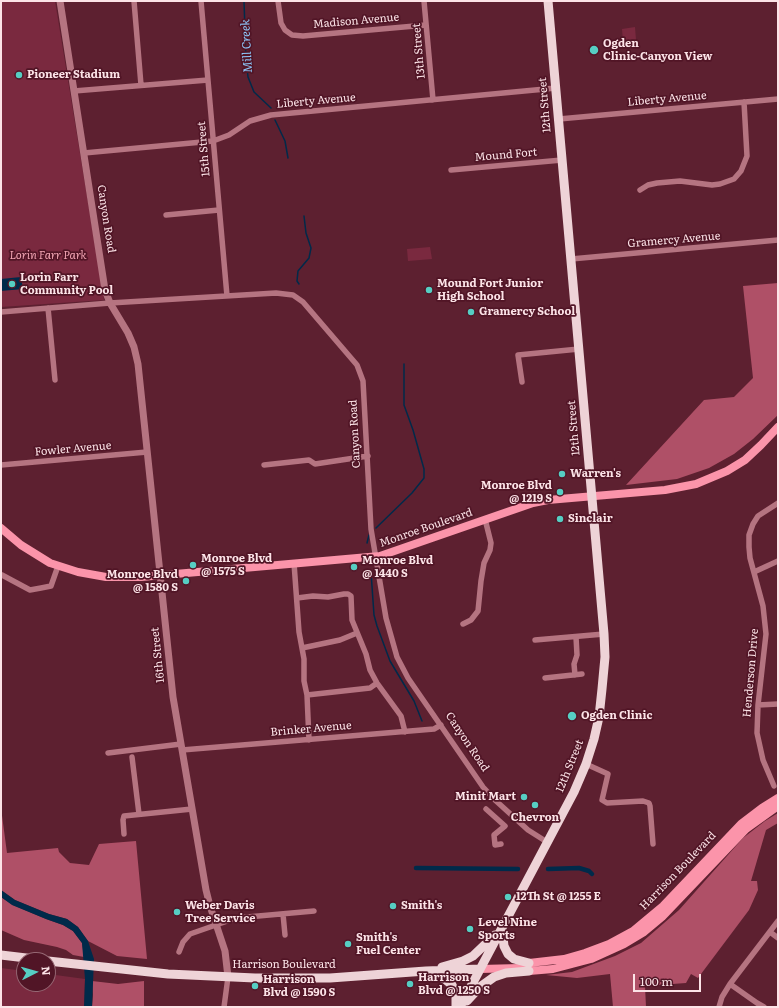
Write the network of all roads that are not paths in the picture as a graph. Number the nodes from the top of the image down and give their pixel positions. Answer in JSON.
{"nodes":[{"id":1,"x":60,"y":1,"type":"edge"},
{"id":2,"x":134,"y":1,"type":"edge"},
{"id":3,"x":201,"y":1,"type":"edge"},
{"id":4,"x":278,"y":1,"type":"edge"},
{"id":5,"x":424,"y":1,"type":"edge"},
{"id":6,"x":548,"y":1,"type":"edge"},
{"id":7,"x":426,"y":25,"type":"junction"},
{"id":8,"x":208,"y":80,"type":"junction"},
{"id":9,"x":141,"y":85,"type":"junction"},
{"id":10,"x":556,"y":88,"type":"junction"},
{"id":11,"x":74,"y":91,"type":"junction"},
{"id":12,"x":778,"y":99,"type":"edge"},
{"id":13,"x":433,"y":100,"type":"junction"},
{"id":14,"x":744,"y":102,"type":"junction"},
{"id":15,"x":559,"y":118,"type":"junction"},
{"id":16,"x":213,"y":141,"type":"junction"},
{"id":17,"x":84,"y":153,"type":"junction"},
{"id":18,"x":562,"y":160,"type":"junction"},
{"id":19,"x":451,"y":170,"type":"dead end"},
{"id":20,"x":640,"y":190,"type":"dead end"},
{"id":21,"x":219,"y":210,"type":"junction"},
{"id":22,"x":166,"y":214,"type":"dead end"},
{"id":23,"x":778,"y":240,"type":"edge"},
{"id":24,"x":571,"y":259,"type":"junction"},
{"id":25,"x":227,"y":296,"type":"junction"},
{"id":26,"x":110,"y":303,"type":"junction"},
{"id":27,"x":48,"y":308,"type":"junction"},
{"id":28,"x":1,"y":312,"type":"edge"},
{"id":29,"x":579,"y":350,"type":"junction"},
{"id":30,"x":55,"y":380,"type":"dead end"},
{"id":31,"x":522,"y":382,"type":"dead end"},
{"id":32,"x":778,"y":427,"type":"edge"},
{"id":33,"x":147,"y":452,"type":"junction"},
{"id":34,"x":368,"y":456,"type":"junction"},
{"id":35,"x":1,"y":465,"type":"edge"},
{"id":36,"x":264,"y":465,"type":"dead end"},
{"id":37,"x":592,"y":496,"type":"junction"},
{"id":38,"x":778,"y":503,"type":"edge"},
{"id":39,"x":485,"y":519,"type":"junction"},
{"id":40,"x":1,"y":528,"type":"edge"},
{"id":41,"x":375,"y":556,"type":"junction"},
{"id":42,"x":778,"y":561,"type":"edge"},
{"id":43,"x":294,"y":563,"type":"junction"},
{"id":44,"x":58,"y":566,"type":"junction"},
{"id":45,"x":754,"y":572,"type":"junction"},
{"id":46,"x":2,"y":575,"type":"dead end"},
{"id":47,"x":160,"y":575,"type":"junction"},
{"id":48,"x":297,"y":598,"type":"junction"},
{"id":49,"x":463,"y":624,"type":"dead end"},
{"id":50,"x":357,"y":633,"type":"junction"},
{"id":51,"x":604,"y":634,"type":"junction"},
{"id":52,"x":576,"y":637,"type":"junction"},
{"id":53,"x":535,"y":640,"type":"dead end"},
{"id":54,"x":302,"y":648,"type":"junction"},
{"id":55,"x":582,"y":674,"type":"dead end"},
{"id":56,"x":575,"y":675,"type":"junction"},
{"id":57,"x":545,"y":678,"type":"dead end"},
{"id":58,"x":377,"y":683,"type":"junction"},
{"id":59,"x":306,"y":695,"type":"junction"},
{"id":60,"x":778,"y":704,"type":"edge"},
{"id":61,"x":758,"y":705,"type":"junction"},
{"id":62,"x":441,"y":725,"type":"junction"},
{"id":63,"x":405,"y":732,"type":"junction"},
{"id":64,"x":309,"y":740,"type":"junction"},
{"id":65,"x":182,"y":747,"type":"junction"},
{"id":66,"x":108,"y":753,"type":"dead end"},
{"id":67,"x":132,"y":757,"type":"dead end"},
{"id":68,"x":586,"y":764,"type":"junction"},
{"id":69,"x":774,"y":786,"type":"dead end"},
{"id":70,"x":778,"y":798,"type":"edge"},
{"id":71,"x":778,"y":806,"type":"edge"},
{"id":72,"x":192,"y":809,"type":"junction"},
{"id":73,"x":486,"y":809,"type":"dead end"},
{"id":74,"x":139,"y":814,"type":"junction"},
{"id":75,"x":124,"y":834,"type":"dead end"},
{"id":76,"x":547,"y":842,"type":"junction"},
{"id":77,"x":501,"y":844,"type":"dead end"},
{"id":78,"x":653,"y":844,"type":"dead end"},
{"id":79,"x":314,"y":911,"type":"dead end"},
{"id":80,"x":283,"y":914,"type":"junction"},
{"id":81,"x":778,"y":921,"type":"edge"},
{"id":82,"x":216,"y":924,"type":"junction"},
{"id":83,"x":502,"y":929,"type":"junction"},
{"id":84,"x":770,"y":932,"type":"junction"},
{"id":85,"x":285,"y":935,"type":"dead end"},
{"id":86,"x":778,"y":938,"type":"edge"},
{"id":87,"x":179,"y":952,"type":"dead end"},
{"id":88,"x":1,"y":955,"type":"edge"},
{"id":89,"x":16,"y":957,"type":"edge"},
{"id":90,"x":56,"y":962,"type":"edge"},
{"id":91,"x":526,"y":967,"type":"junction"},
{"id":92,"x":480,"y":969,"type":"junction"},
{"id":93,"x":426,"y":971,"type":"junction"},
{"id":94,"x":228,"y":977,"type":"junction"},
{"id":95,"x":730,"y":984,"type":"junction"},
{"id":96,"x":224,"y":1007,"type":"edge"},
{"id":97,"x":456,"y":1007,"type":"edge"},
{"id":98,"x":461,"y":1007,"type":"edge"},
{"id":99,"x":719,"y":1007,"type":"edge"},
{"id":100,"x":764,"y":1007,"type":"edge"}],
"edges":[{"from":1,"to":11,"type":"street","name":"Canyon Road"},
{"from":2,"to":9,"type":"street"},
{"from":3,"to":8,"type":"street","name":"15th Street"},
{"from":4,"to":7,"type":"street","name":"Madison Avenue"},
{"from":5,"to":7,"type":"street","name":"13th Street"},
{"from":6,"to":10,"type":"main road","name":"12th Street"},
{"from":7,"to":13,"type":"street","name":"13th Street"},
{"from":8,"to":9,"type":"street"},
{"from":8,"to":16,"type":"street","name":"15th Street"},
{"from":9,"to":11,"type":"street"},
{"from":10,"to":13,"type":"street","name":"Liberty Avenue"},
{"from":10,"to":15,"type":"main road","name":"12th Street"},
{"from":11,"to":17,"type":"street","name":"Canyon Road"},
{"from":12,"to":14,"type":"street","name":"Liberty Avenue"},
{"from":13,"to":16,"type":"street","name":"Liberty Avenue"},
{"from":14,"to":15,"type":"street","name":"Liberty Avenue"},
{"from":14,"to":20,"type":"street"},
{"from":15,"to":18,"type":"main road","name":"12th Street"},
{"from":16,"to":17,"type":"street","name":"Liberty Avenue"},
{"from":16,"to":21,"type":"street","name":"15th Street"},
{"from":17,"to":26,"type":"street","name":"Canyon Road"},
{"from":18,"to":19,"type":"street","name":"Mound Fort"},
{"from":18,"to":24,"type":"main road","name":"12th Street"},
{"from":21,"to":22,"type":"street"},
{"from":21,"to":25,"type":"street","name":"15th Street"},
{"from":23,"to":24,"type":"street","name":"Gramercy Avenue"},
{"from":24,"to":29,"type":"main road","name":"12th Street"},
{"from":25,"to":26,"type":"street","name":"Canyon Road"},
{"from":25,"to":34,"type":"street","name":"Canyon Road"},
{"from":26,"to":27,"type":"street"},
{"from":26,"to":33,"type":"street","name":"16th Street"},
{"from":27,"to":28,"type":"street"},
{"from":27,"to":30,"type":"street"},
{"from":29,"to":31,"type":"street"},
{"from":29,"to":37,"type":"main road","name":"12th Street"},
{"from":32,"to":37,"type":"main road","name":"Monroe Boulevard"},
{"from":33,"to":35,"type":"street","name":"Fowler Avenue"},
{"from":33,"to":47,"type":"street","name":"16th Street"},
{"from":34,"to":36,"type":"street"},
{"from":34,"to":41,"type":"street","name":"Canyon Road"},
{"from":37,"to":39,"type":"main road","name":"Monroe Boulevard"},
{"from":37,"to":51,"type":"main road","name":"12th Street"},
{"from":38,"to":45,"type":"street","name":"Henderson Drive"},
{"from":39,"to":41,"type":"main road","name":"Monroe Boulevard"},
{"from":39,"to":49,"type":"street"},
{"from":40,"to":44,"type":"main road","name":"Monroe Boulevard"},
{"from":41,"to":43,"type":"main road","name":"Monroe Boulevard"},
{"from":41,"to":62,"type":"street","name":"Canyon Road"},
{"from":42,"to":45,"type":"street"},
{"from":43,"to":47,"type":"main road","name":"Monroe Boulevard"},
{"from":43,"to":48,"type":"street"},
{"from":44,"to":46,"type":"street"},
{"from":44,"to":47,"type":"main road","name":"Monroe Boulevard"},
{"from":45,"to":61,"type":"street","name":"Henderson Drive"},
{"from":47,"to":65,"type":"street","name":"16th Street"},
{"from":48,"to":50,"type":"street"},
{"from":48,"to":54,"type":"street"},
{"from":50,"to":54,"type":"street"},
{"from":50,"to":58,"type":"street"},
{"from":51,"to":52,"type":"street"},
{"from":51,"to":68,"type":"main road","name":"12th Street"},
{"from":52,"to":53,"type":"street"},
{"from":52,"to":56,"type":"street"},
{"from":54,"to":59,"type":"street"},
{"from":55,"to":56,"type":"street"},
{"from":56,"to":57,"type":"street"},
{"from":58,"to":59,"type":"street"},
{"from":58,"to":63,"type":"street"},
{"from":59,"to":64,"type":"street"},
{"from":60,"to":61,"type":"street"},
{"from":61,"to":69,"type":"street","name":"Henderson Drive"},
{"from":62,"to":63,"type":"street","name":"Brinker Avenue"},
{"from":62,"to":76,"type":"street","name":"Canyon Road"},
{"from":63,"to":64,"type":"street","name":"Brinker Avenue"},
{"from":64,"to":65,"type":"street","name":"Brinker Avenue"},
{"from":65,"to":66,"type":"street","name":"Brinker Avenue"},
{"from":65,"to":72,"type":"street","name":"16th Street"},
{"from":67,"to":74,"type":"street"},
{"from":68,"to":76,"type":"main road","name":"12th Street"},
{"from":68,"to":78,"type":"street"},
{"from":70,"to":91,"type":"main road","name":"Harrison Boulevard"},
{"from":71,"to":91,"type":"main road","name":"Harrison Boulevard"},
{"from":72,"to":74,"type":"street"},
{"from":72,"to":82,"type":"street","name":"16th Street"},
{"from":73,"to":77,"type":"street"},
{"from":74,"to":75,"type":"street"},
{"from":76,"to":83,"type":"main road"},
{"from":79,"to":80,"type":"street"},
{"from":80,"to":82,"type":"street"},
{"from":80,"to":85,"type":"street"},
{"from":81,"to":84,"type":"street"},
{"from":82,"to":87,"type":"street"},
{"from":82,"to":94,"type":"street","name":"16th Street"},
{"from":83,"to":91,"type":"main road"},
{"from":83,"to":92,"type":"main road"},
{"from":83,"to":93,"type":"main road"},
{"from":84,"to":86,"type":"street"},
{"from":84,"to":95,"type":"street"},
{"from":88,"to":89,"type":"main road"},
{"from":90,"to":94,"type":"main road","name":"Harrison Boulevard"},
{"from":91,"to":92,"type":"main road","name":"Harrison Boulevard"},
{"from":91,"to":98,"type":"main road"},
{"from":92,"to":93,"type":"main road","name":"Harrison Boulevard"},
{"from":92,"to":98,"type":"main road"},
{"from":93,"to":94,"type":"main road","name":"Harrison Boulevard"},
{"from":93,"to":97,"type":"main road"},
{"from":94,"to":96,"type":"street","name":"16th Street"},
{"from":95,"to":99,"type":"street"},
{"from":95,"to":100,"type":"street"}]}
